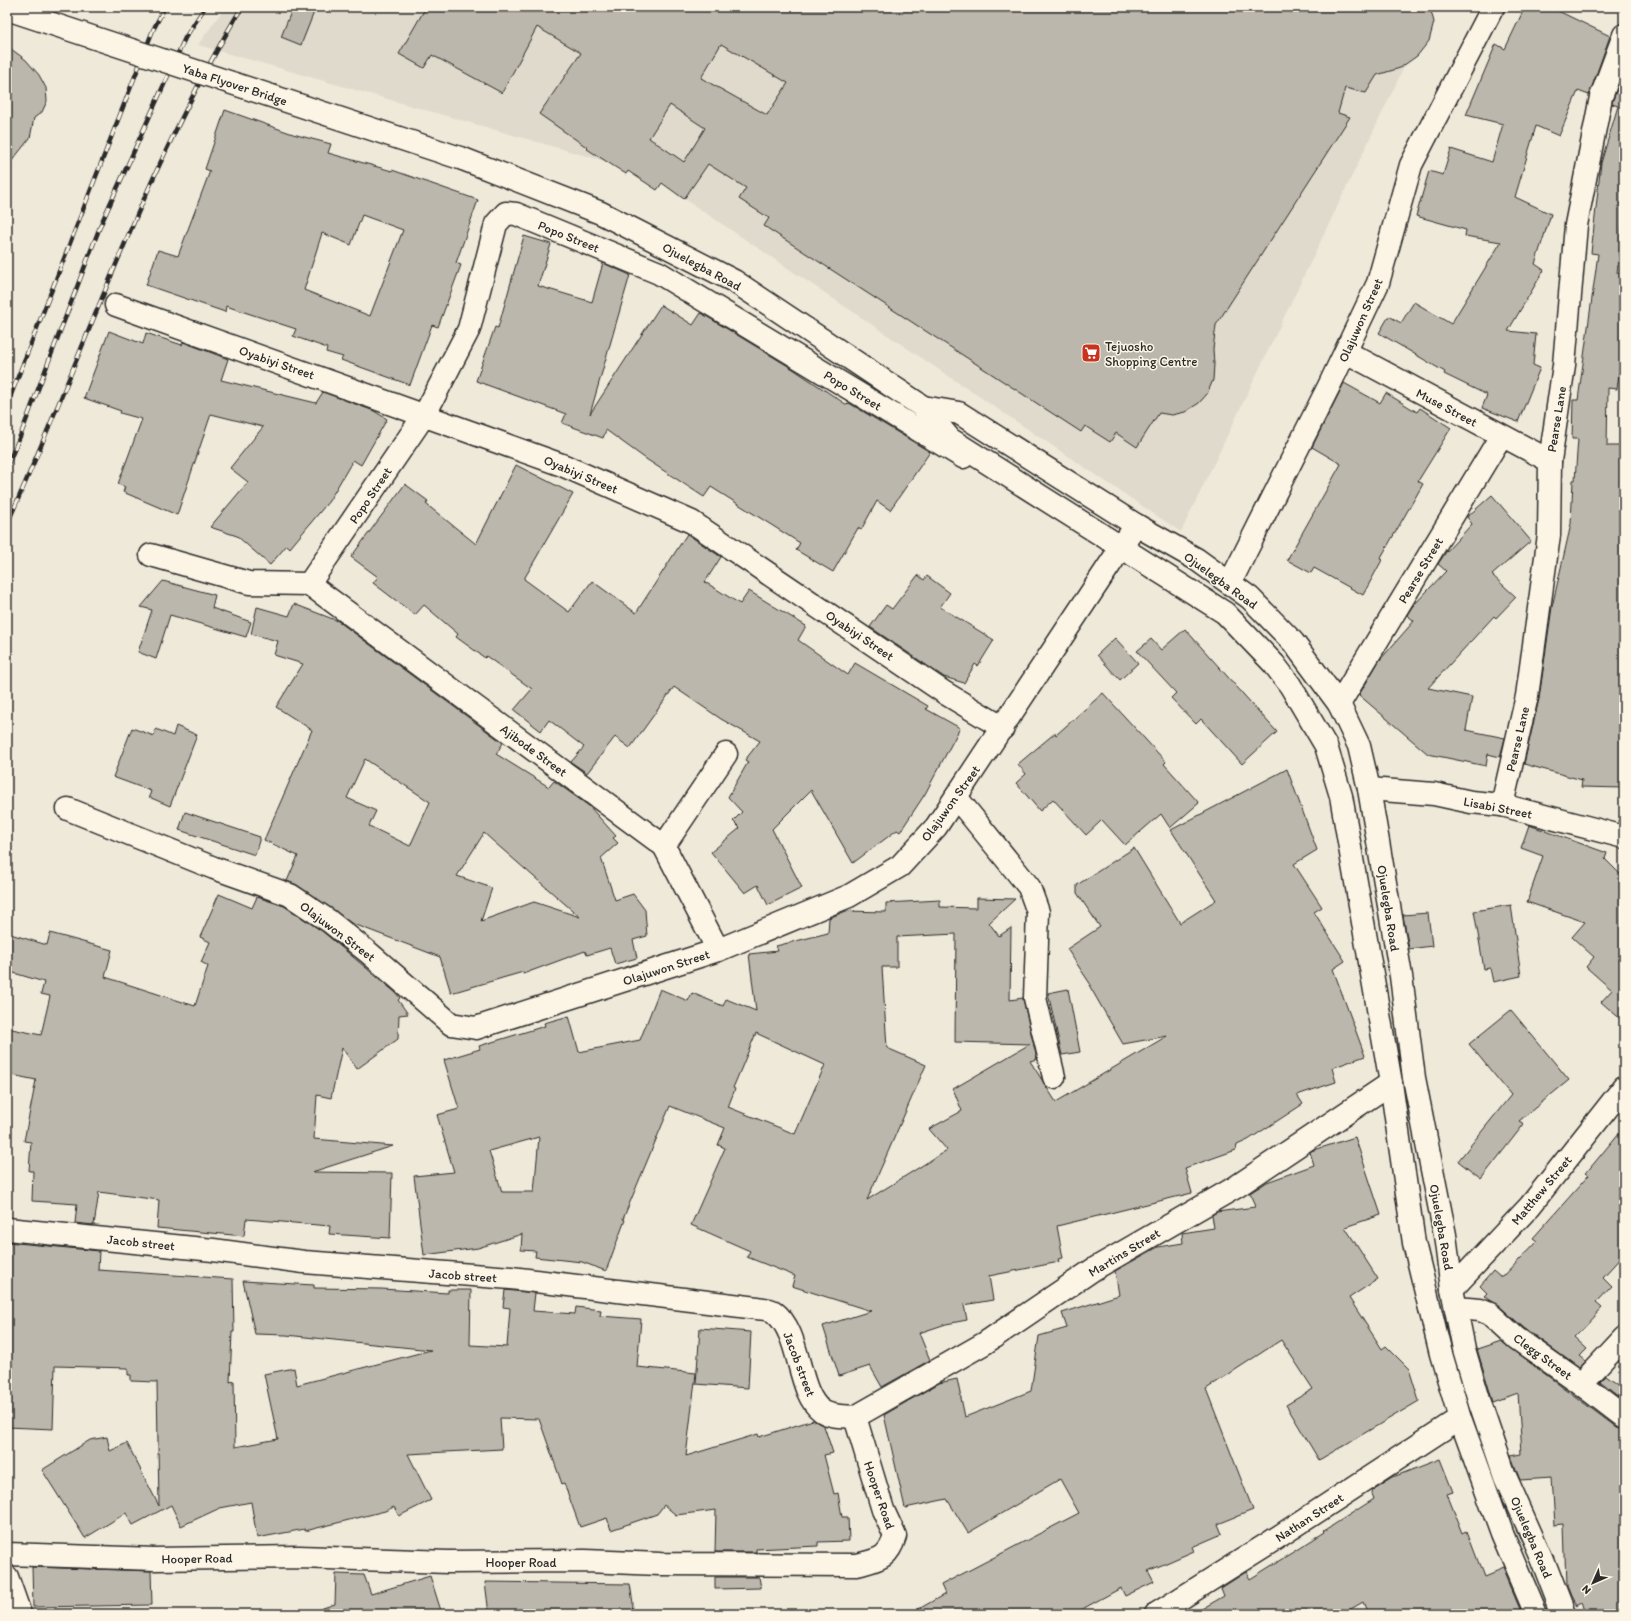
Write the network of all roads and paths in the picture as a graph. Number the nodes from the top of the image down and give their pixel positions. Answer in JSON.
{"nodes":[{"id":1,"x":1493,"y":7,"type":"edge"},
{"id":2,"x":7,"y":9,"type":"edge"},
{"id":3,"x":1624,"y":35,"type":"edge"},
{"id":4,"x":463,"y":159,"type":"joint"},
{"id":5,"x":116,"y":305,"type":"dead end"},
{"id":6,"x":1346,"y":352,"type":"junction"},
{"id":7,"x":923,"y":407,"type":"junction"},
{"id":8,"x":425,"y":414,"type":"junction"},
{"id":9,"x":1501,"y":436,"type":"junction"},
{"id":10,"x":1550,"y":460,"type":"junction"},
{"id":11,"x":1000,"y":470,"type":"junction"},
{"id":12,"x":1136,"y":525,"type":"junction"},
{"id":13,"x":1123,"y":547,"type":"junction"},
{"id":14,"x":151,"y":555,"type":"dead end"},
{"id":15,"x":1230,"y":583,"type":"junction"},
{"id":16,"x":309,"y":584,"type":"junction"},
{"id":17,"x":1339,"y":704,"type":"junction"},
{"id":18,"x":1003,"y":728,"type":"junction"},
{"id":19,"x":726,"y":754,"type":"dead end"},
{"id":20,"x":1369,"y":789,"type":"junction"},
{"id":21,"x":956,"y":797,"type":"junction"},
{"id":22,"x":1502,"y":805,"type":"junction"},
{"id":23,"x":68,"y":809,"type":"dead end"},
{"id":24,"x":1624,"y":837,"type":"edge"},
{"id":25,"x":664,"y":846,"type":"junction"},
{"id":26,"x":718,"y":950,"type":"junction"},
{"id":27,"x":1054,"y":1077,"type":"dead end"},
{"id":28,"x":1391,"y":1083,"type":"junction"},
{"id":29,"x":1624,"y":1087,"type":"edge"},
{"id":30,"x":7,"y":1229,"type":"edge"},
{"id":31,"x":1454,"y":1298,"type":"junction"},
{"id":32,"x":1624,"y":1338,"type":"edge"},
{"id":33,"x":1581,"y":1384,"type":"junction"},
{"id":34,"x":855,"y":1417,"type":"junction"},
{"id":35,"x":1624,"y":1417,"type":"edge"},
{"id":36,"x":1460,"y":1418,"type":"junction"},
{"id":37,"x":7,"y":1554,"type":"edge"},
{"id":38,"x":7,"y":1577,"type":"edge"},
{"id":39,"x":20,"y":1614,"type":"edge"},
{"id":40,"x":1156,"y":1614,"type":"edge"},
{"id":41,"x":1536,"y":1614,"type":"edge"},
{"id":42,"x":1563,"y":1614,"type":"edge"}],
"edges":[{"from":1,"to":6,"type":"street","name":"Olajuwon Street"},
{"from":2,"to":4,"type":"street","name":"Yaba Flyover Bridge","bridge":true},
{"from":3,"to":10,"type":"street","name":"Pearse Lane"},
{"from":4,"to":7,"type":"street","name":"Ojuelegba Road"},
{"from":5,"to":8,"type":"street","name":"Oyabiyi Street"},
{"from":6,"to":9,"type":"street","name":"Muse Street"},
{"from":6,"to":15,"type":"street","name":"Olajuwon Street"},
{"from":7,"to":11,"type":"street","name":"Ojuelegba Road"},
{"from":7,"to":12,"type":"street","name":"Ojuelegba Road"},
{"from":8,"to":11,"type":"street","name":"Popo Street"},
{"from":8,"to":16,"type":"street","name":"Popo Street"},
{"from":8,"to":18,"type":"street","name":"Oyabiyi Street"},
{"from":9,"to":10,"type":"street","name":"Muse Street"},
{"from":9,"to":17,"type":"street","name":"Pearse Street"},
{"from":10,"to":22,"type":"street","name":"Pearse Lane"},
{"from":11,"to":13,"type":"street","name":"Ojuelegba Road"},
{"from":12,"to":13,"type":"street","name":"Olajuwon Street"},
{"from":12,"to":15,"type":"street","name":"Ojuelegba Road"},
{"from":13,"to":18,"type":"street","name":"Olajuwon Street"},
{"from":13,"to":28,"type":"street","name":"Ojuelegba Road"},
{"from":14,"to":16,"type":"street"},
{"from":15,"to":17,"type":"street","name":"Ojuelegba Road"},
{"from":16,"to":25,"type":"street","name":"Ajibode Street"},
{"from":17,"to":20,"type":"street","name":"Ojuelegba Road"},
{"from":18,"to":21,"type":"street","name":"Olajuwon Street"},
{"from":19,"to":25,"type":"street"},
{"from":20,"to":22,"type":"street","name":"Lisabi Street"},
{"from":20,"to":31,"type":"street","name":"Ojuelegba Road"},
{"from":21,"to":26,"type":"street","name":"Olajuwon Street"},
{"from":21,"to":27,"type":"street"},
{"from":22,"to":24,"type":"street","name":"Lisabi Street"},
{"from":23,"to":26,"type":"street","name":"Olajuwon Street"},
{"from":25,"to":26,"type":"street","name":"Ajibode Street"},
{"from":28,"to":34,"type":"street","name":"Martins Street"},
{"from":28,"to":36,"type":"street","name":"Ojuelegba Road"},
{"from":29,"to":31,"type":"street","name":"Matthew Street"},
{"from":30,"to":34,"type":"street","name":"Jacob street"},
{"from":31,"to":33,"type":"street","name":"Clegg Street"},
{"from":31,"to":42,"type":"street","name":"Ojuelegba Road"},
{"from":32,"to":33,"type":"street"},
{"from":33,"to":35,"type":"street","name":"Clegg Street"},
{"from":34,"to":37,"type":"street","name":"Hooper Road"},
{"from":36,"to":40,"type":"street","name":"Nathan Street"},
{"from":36,"to":41,"type":"street","name":"Ojuelegba Road"},
{"from":38,"to":39,"type":"street"}]}
